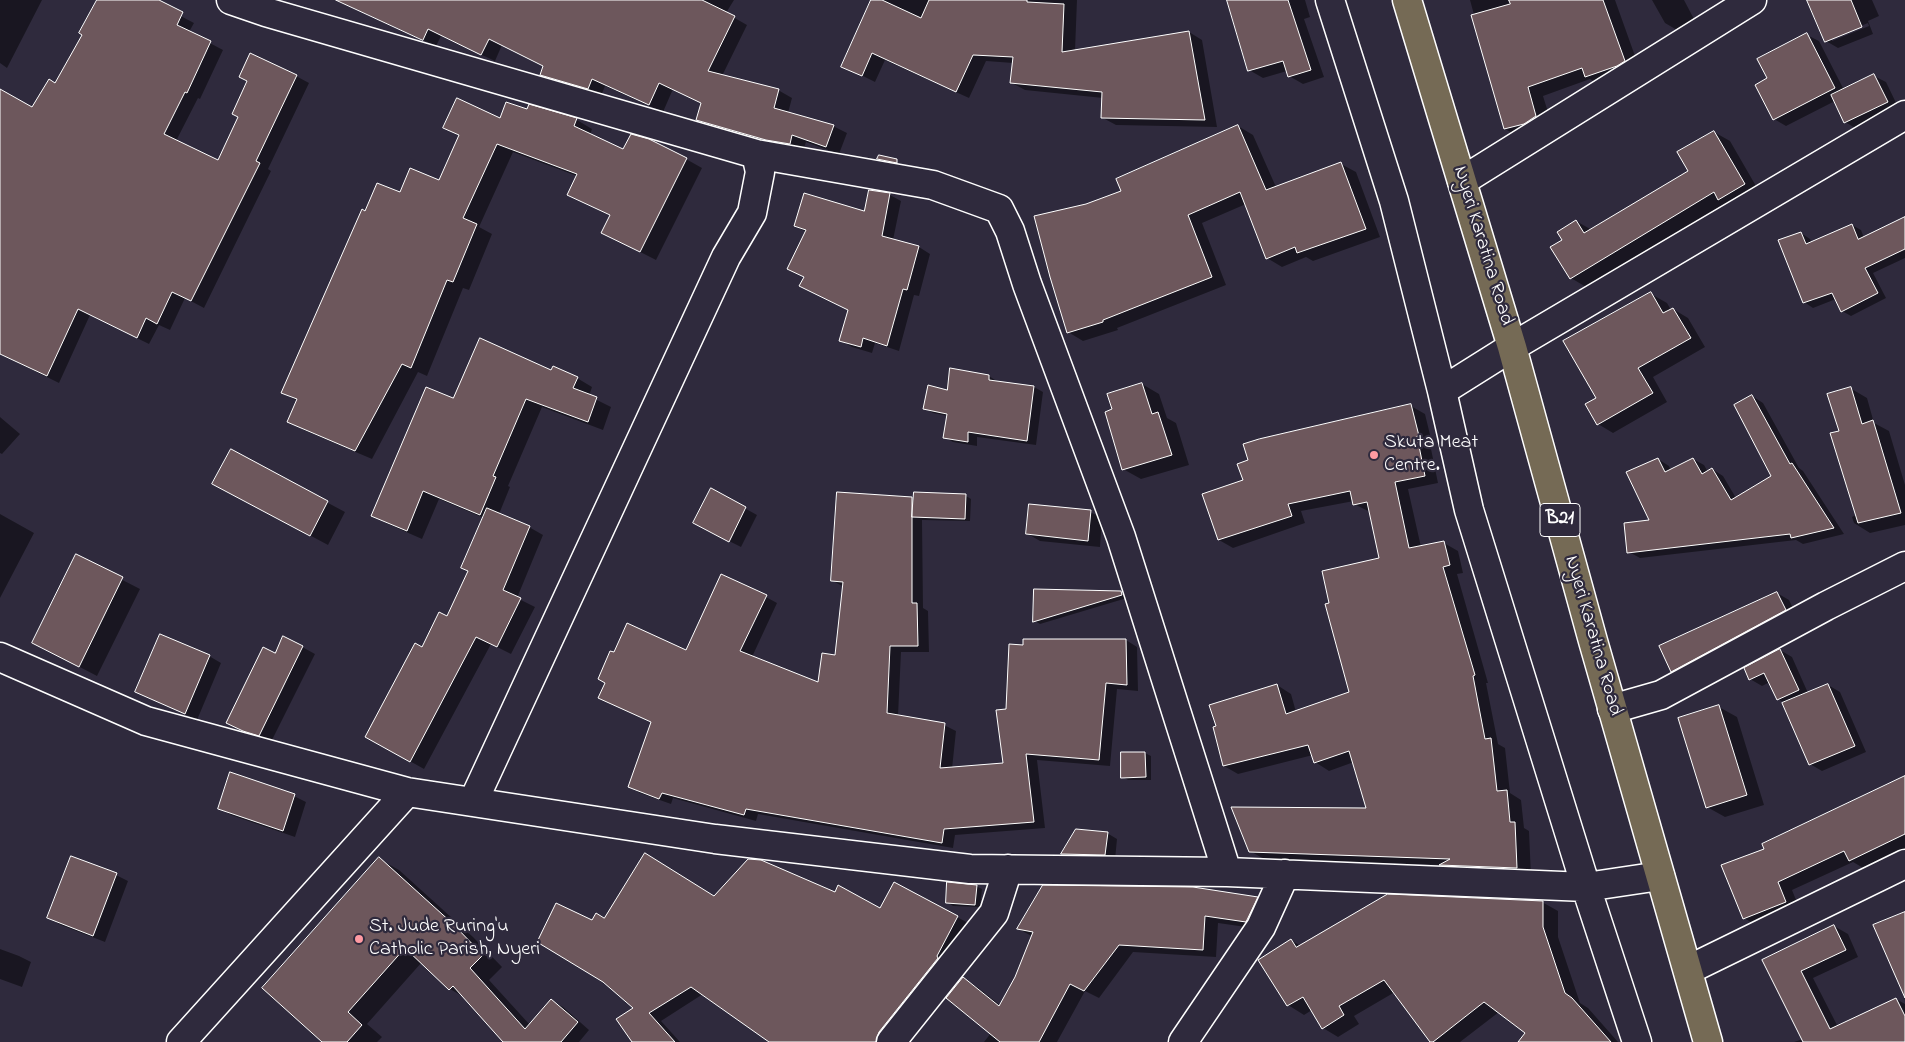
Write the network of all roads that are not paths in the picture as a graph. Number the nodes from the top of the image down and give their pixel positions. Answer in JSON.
{"nodes":[{"id":1,"x":231,"y":0,"type":"edge"},
{"id":2,"x":1330,"y":0,"type":"edge"},
{"id":3,"x":1407,"y":0,"type":"edge"},
{"id":4,"x":1752,"y":0,"type":"edge"},
{"id":5,"x":1905,"y":115,"type":"edge"},
{"id":6,"x":756,"y":154,"type":"junction"},
{"id":7,"x":1462,"y":181,"type":"junction"},
{"id":8,"x":1512,"y":347,"type":"junction"},
{"id":9,"x":1442,"y":391,"type":"junction"},
{"id":10,"x":1905,"y":566,"type":"edge"},
{"id":11,"x":0,"y":656,"type":"edge"},
{"id":12,"x":1612,"y":709,"type":"junction"},
{"id":13,"x":407,"y":792,"type":"junction"},
{"id":14,"x":473,"y":802,"type":"junction"},
{"id":15,"x":1905,"y":864,"type":"edge"},
{"id":16,"x":1008,"y":870,"type":"junction"},
{"id":17,"x":1227,"y":872,"type":"junction"},
{"id":18,"x":1285,"y":874,"type":"junction"},
{"id":19,"x":1660,"y":876,"type":"junction"},
{"id":20,"x":1586,"y":887,"type":"junction"},
{"id":21,"x":1688,"y":970,"type":"junction"},
{"id":22,"x":181,"y":1042,"type":"edge"},
{"id":23,"x":891,"y":1042,"type":"edge"},
{"id":24,"x":1183,"y":1042,"type":"edge"},
{"id":25,"x":1637,"y":1042,"type":"edge"},
{"id":26,"x":1708,"y":1042,"type":"edge"}],
"edges":[{"from":1,"to":6,"type":"street"},
{"from":2,"to":9,"type":"street"},
{"from":3,"to":7,"type":"highway","name":"Nyeri Karatina Road","number":"B21"},
{"from":4,"to":7,"type":"street"},
{"from":5,"to":8,"type":"street"},
{"from":6,"to":14,"type":"street"},
{"from":6,"to":17,"type":"street"},
{"from":7,"to":8,"type":"highway","name":"Nyeri Karatina Road","number":"B21"},
{"from":8,"to":9,"type":"street"},
{"from":8,"to":12,"type":"highway","name":"Nyeri Karatina Road","number":"B21"},
{"from":9,"to":20,"type":"street"},
{"from":10,"to":12,"type":"street"},
{"from":11,"to":13,"type":"street"},
{"from":12,"to":19,"type":"highway","name":"Nyeri Karatina Road","number":"B21"},
{"from":13,"to":14,"type":"street"},
{"from":13,"to":22,"type":"street"},
{"from":14,"to":16,"type":"street"},
{"from":15,"to":21,"type":"street"},
{"from":16,"to":17,"type":"street"},
{"from":16,"to":23,"type":"street"},
{"from":17,"to":18,"type":"street"},
{"from":18,"to":20,"type":"street"},
{"from":18,"to":24,"type":"street"},
{"from":19,"to":20,"type":"street"},
{"from":19,"to":21,"type":"highway","name":"Nyeri Karatina Road","number":"B21"},
{"from":20,"to":25,"type":"street"},
{"from":21,"to":26,"type":"highway","name":"Nyeri Karatina Road","number":"B21"}]}
